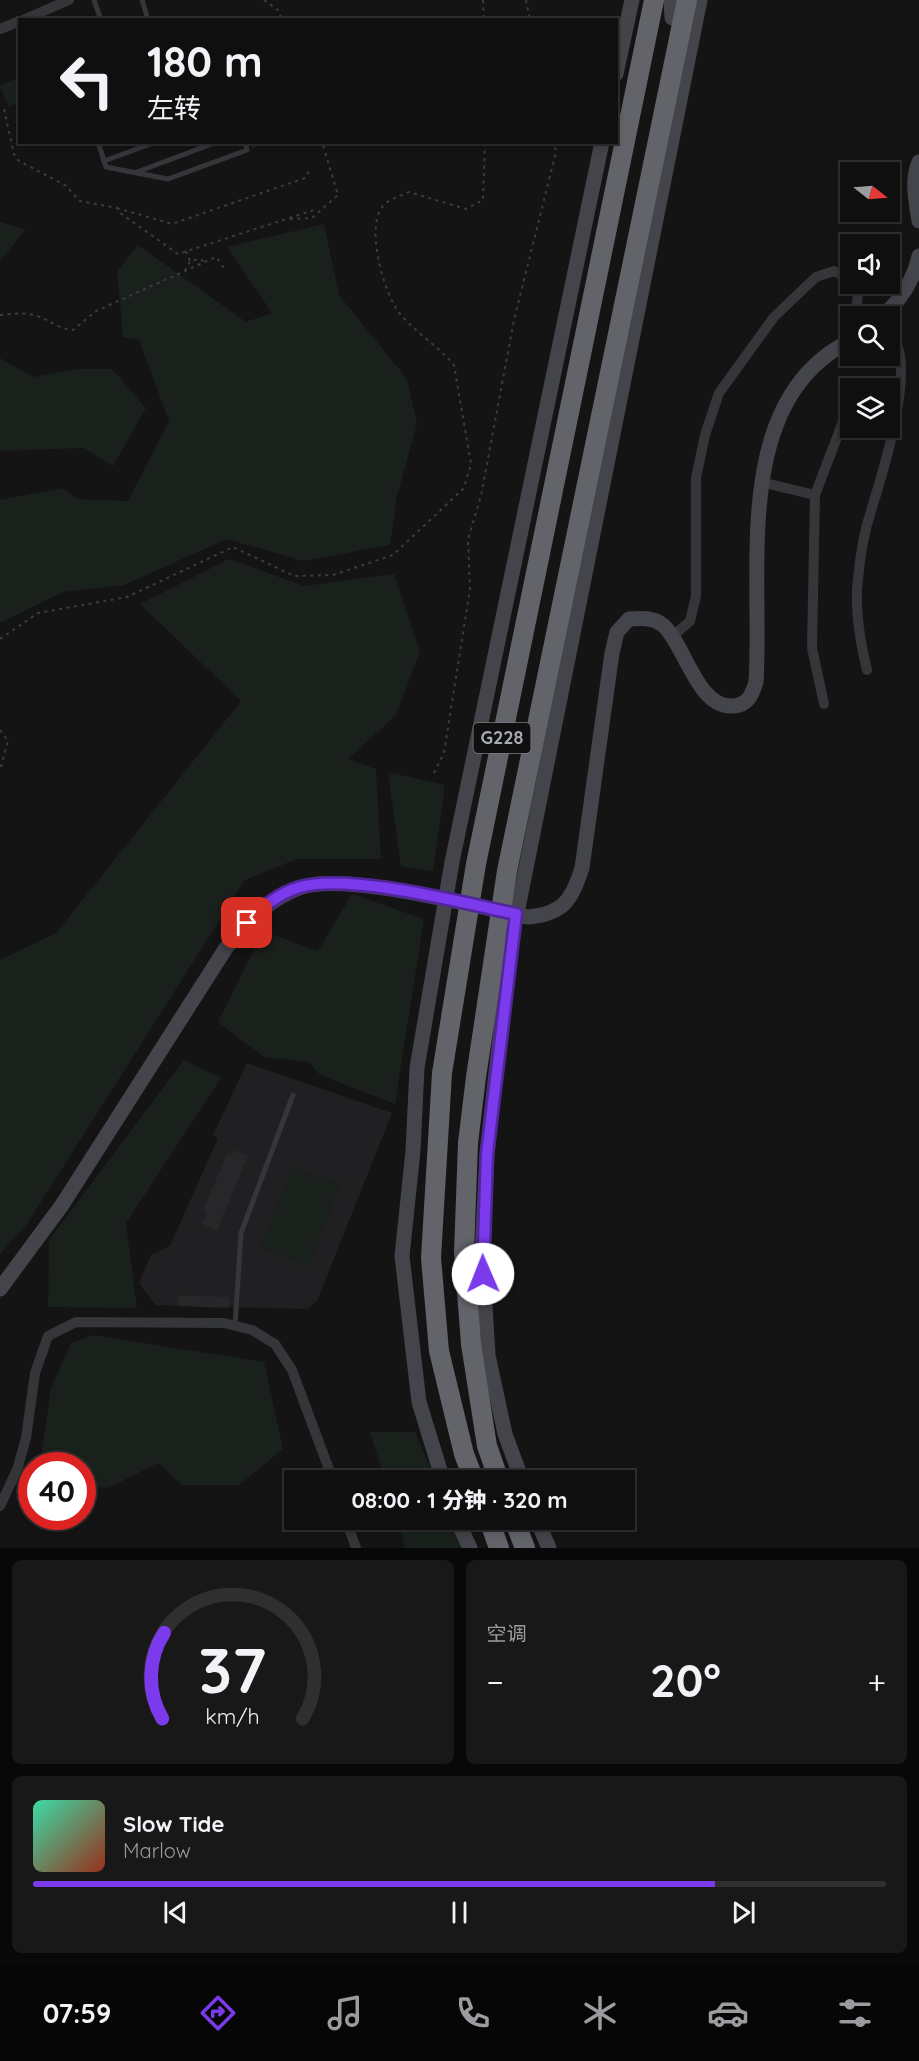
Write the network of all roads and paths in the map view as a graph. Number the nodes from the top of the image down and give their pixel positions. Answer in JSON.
{"nodes":[{"id":1,"x":69,"y":0,"type":"edge"},
{"id":2,"x":94,"y":0,"type":"edge"},
{"id":3,"x":142,"y":0,"type":"edge"},
{"id":4,"x":264,"y":0,"type":"edge"},
{"id":5,"x":483,"y":0,"type":"edge"},
{"id":6,"x":526,"y":0,"type":"edge"},
{"id":7,"x":632,"y":0,"type":"edge"},
{"id":8,"x":654,"y":0,"type":"edge"},
{"id":9,"x":687,"y":0,"type":"edge"},
{"id":10,"x":700,"y":0,"type":"edge"},
{"id":11,"x":672,"y":9,"type":"edge"},
{"id":12,"x":26,"y":18,"type":"edge"},
{"id":13,"x":100,"y":18,"type":"edge"},
{"id":14,"x":147,"y":18,"type":"edge"},
{"id":15,"x":281,"y":18,"type":"edge"},
{"id":16,"x":484,"y":18,"type":"edge"},
{"id":17,"x":530,"y":18,"type":"edge"},
{"id":18,"x":18,"y":21,"type":"edge"},
{"id":19,"x":0,"y":29,"type":"edge"},
{"id":20,"x":618,"y":65,"type":"edge"},
{"id":21,"x":4,"y":109,"type":"dead end"},
{"id":22,"x":99,"y":144,"type":"edge"},
{"id":23,"x":151,"y":144,"type":"edge"},
{"id":24,"x":212,"y":144,"type":"edge"},
{"id":25,"x":246,"y":144,"type":"edge"},
{"id":26,"x":323,"y":144,"type":"edge"},
{"id":27,"x":485,"y":144,"type":"edge"},
{"id":28,"x":554,"y":144,"type":"edge"},
{"id":29,"x":602,"y":144,"type":"edge"},
{"id":30,"x":104,"y":161,"type":"junction"},
{"id":31,"x":919,"y":162,"type":"edge"},
{"id":32,"x":310,"y":170,"type":"dead end"},
{"id":33,"x":137,"y":172,"type":"junction"},
{"id":34,"x":117,"y":208,"type":"junction"},
{"id":35,"x":314,"y":210,"type":"dead end"},
{"id":36,"x":642,"y":212,"type":"junction"},
{"id":37,"x":284,"y":220,"type":"junction"},
{"id":38,"x":919,"y":221,"type":"edge"},
{"id":39,"x":186,"y":251,"type":"junction"},
{"id":40,"x":190,"y":261,"type":"junction"},
{"id":41,"x":205,"y":262,"type":"junction"},
{"id":42,"x":918,"y":265,"type":"edge"},
{"id":43,"x":224,"y":267,"type":"dead end"},
{"id":44,"x":185,"y":271,"type":"junction"},
{"id":45,"x":840,"y":274,"type":"edge"},
{"id":46,"x":893,"y":306,"type":"edge"},
{"id":47,"x":0,"y":315,"type":"edge"},
{"id":48,"x":900,"y":340,"type":"edge"},
{"id":49,"x":840,"y":345,"type":"edge"},
{"id":50,"x":840,"y":431,"type":"edge"},
{"id":51,"x":761,"y":482,"type":"junction"},
{"id":52,"x":816,"y":495,"type":"junction"},
{"id":53,"x":673,"y":636,"type":"junction"},
{"id":54,"x":0,"y":639,"type":"edge"},
{"id":55,"x":867,"y":670,"type":"dead end"},
{"id":56,"x":824,"y":704,"type":"dead end"},
{"id":57,"x":0,"y":730,"type":"edge"},
{"id":58,"x":0,"y":770,"type":"edge"},
{"id":59,"x":434,"y":773,"type":"dead end"},
{"id":60,"x":444,"y":901,"type":"junction"},
{"id":61,"x":468,"y":905,"type":"junction"},
{"id":62,"x":508,"y":913,"type":"junction"},
{"id":63,"x":293,"y":1095,"type":"dead end"},
{"id":64,"x":0,"y":1289,"type":"edge"},
{"id":65,"x":235,"y":1326,"type":"junction"},
{"id":66,"x":329,"y":1470,"type":"edge"},
{"id":67,"x":440,"y":1470,"type":"edge"},
{"id":68,"x":470,"y":1470,"type":"edge"},
{"id":69,"x":495,"y":1470,"type":"edge"},
{"id":70,"x":518,"y":1470,"type":"edge"},
{"id":71,"x":0,"y":1506,"type":"edge"},
{"id":72,"x":350,"y":1530,"type":"edge"},
{"id":73,"x":462,"y":1530,"type":"edge"},
{"id":74,"x":493,"y":1530,"type":"edge"},
{"id":75,"x":517,"y":1530,"type":"edge"},
{"id":76,"x":541,"y":1530,"type":"edge"},
{"id":77,"x":356,"y":1548,"type":"edge"},
{"id":78,"x":470,"y":1548,"type":"edge"},
{"id":79,"x":499,"y":1548,"type":"edge"},
{"id":80,"x":525,"y":1548,"type":"edge"},
{"id":81,"x":549,"y":1548,"type":"edge"}],
"edges":[{"from":1,"to":12,"type":"street"},
{"from":2,"to":13,"type":"lane"},
{"from":3,"to":14,"type":"lane"},
{"from":4,"to":15,"type":"path"},
{"from":5,"to":16,"type":"path"},
{"from":6,"to":17,"type":"path"},
{"from":7,"to":20,"type":"street"},
{"from":8,"to":61,"type":"highway","number":"G228"},
{"from":9,"to":36,"type":"highway","number":"G228"},
{"from":10,"to":62,"type":"street"},
{"from":11,"to":36,"type":"highway"},
{"from":18,"to":19,"type":"street"},
{"from":21,"to":34,"type":"path"},
{"from":22,"to":30,"type":"lane"},
{"from":23,"to":30,"type":"lane"},
{"from":24,"to":33,"type":"lane"},
{"from":25,"to":33,"type":"lane"},
{"from":26,"to":37,"type":"path"},
{"from":27,"to":54,"type":"path"},
{"from":28,"to":59,"type":"path"},
{"from":29,"to":60,"type":"street"},
{"from":30,"to":33,"type":"lane"},
{"from":31,"to":38,"type":"street"},
{"from":32,"to":34,"type":"path"},
{"from":34,"to":39,"type":"path"},
{"from":35,"to":37,"type":"path"},
{"from":36,"to":62,"type":"highway","number":"G228"},
{"from":37,"to":39,"type":"path"},
{"from":39,"to":40,"type":"path"},
{"from":40,"to":41,"type":"path"},
{"from":40,"to":44,"type":"path"},
{"from":41,"to":43,"type":"path"},
{"from":41,"to":44,"type":"path"},
{"from":42,"to":46,"type":"street"},
{"from":44,"to":47,"type":"path"},
{"from":45,"to":53,"type":"street"},
{"from":48,"to":55,"type":"street"},
{"from":49,"to":51,"type":"street"},
{"from":50,"to":52,"type":"street"},
{"from":51,"to":52,"type":"street"},
{"from":51,"to":53,"type":"street"},
{"from":52,"to":56,"type":"street"},
{"from":53,"to":62,"type":"street"},
{"from":57,"to":58,"type":"path"},
{"from":60,"to":61,"type":"street"},
{"from":60,"to":64,"type":"street"},
{"from":60,"to":67,"type":"street"},
{"from":61,"to":62,"type":"street"},
{"from":61,"to":68,"type":"highway","number":"G228"},
{"from":62,"to":69,"type":"highway","number":"G228"},
{"from":62,"to":70,"type":"street"},
{"from":63,"to":65,"type":"lane"},
{"from":65,"to":66,"type":"street"},
{"from":65,"to":71,"type":"street"},
{"from":72,"to":77,"type":"street"},
{"from":73,"to":78,"type":"street"},
{"from":74,"to":79,"type":"highway"},
{"from":75,"to":80,"type":"highway"},
{"from":76,"to":81,"type":"street"}]}
